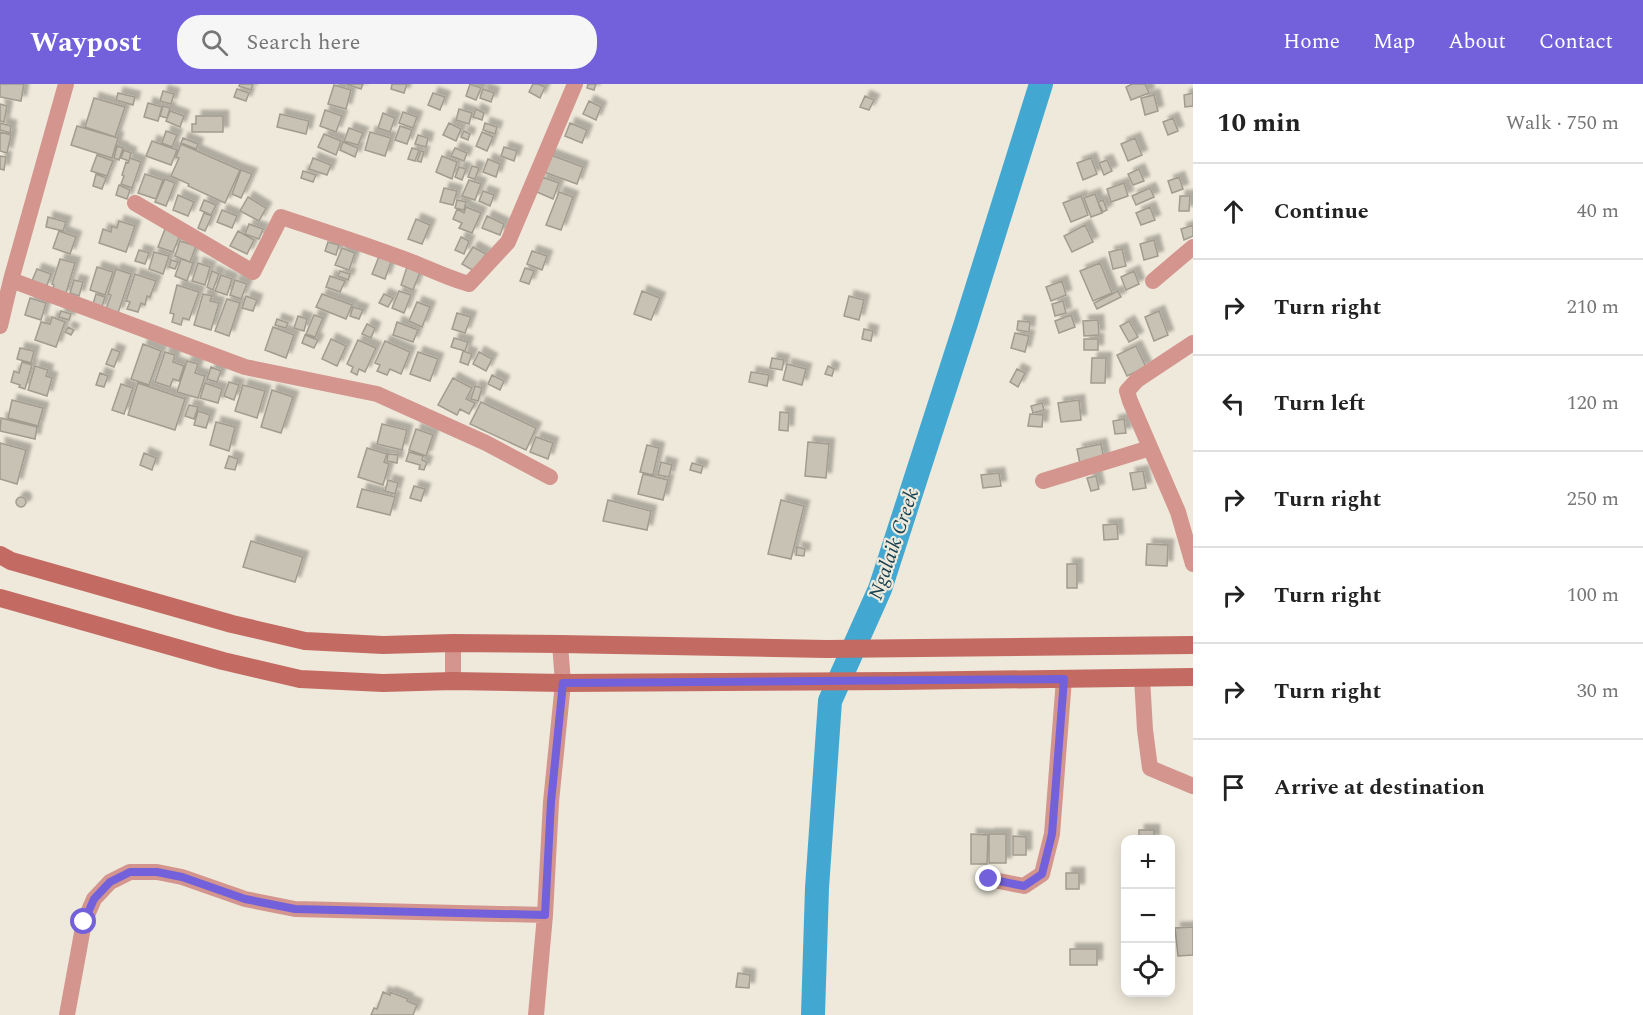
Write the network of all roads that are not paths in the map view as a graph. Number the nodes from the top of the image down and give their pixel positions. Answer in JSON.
{"nodes":[{"id":1,"x":66,"y":84,"type":"edge"},
{"id":2,"x":574,"y":84,"type":"edge"},
{"id":3,"x":135,"y":203,"type":"dead end"},
{"id":4,"x":1193,"y":248,"type":"edge"},
{"id":5,"x":11,"y":280,"type":"junction"},
{"id":6,"x":1153,"y":281,"type":"dead end"},
{"id":7,"x":0,"y":326,"type":"edge"},
{"id":8,"x":1193,"y":343,"type":"edge"},
{"id":9,"x":1150,"y":448,"type":"junction"},
{"id":10,"x":550,"y":477,"type":"dead end"},
{"id":11,"x":1043,"y":481,"type":"dead end"},
{"id":12,"x":0,"y":555,"type":"edge"},
{"id":13,"x":1193,"y":564,"type":"edge"},
{"id":14,"x":0,"y":598,"type":"edge"},
{"id":15,"x":453,"y":643,"type":"junction"},
{"id":16,"x":560,"y":644,"type":"junction"},
{"id":17,"x":1193,"y":645,"type":"edge"},
{"id":18,"x":1193,"y":677,"type":"edge"},
{"id":19,"x":1142,"y":678,"type":"junction"},
{"id":20,"x":1064,"y":679,"type":"junction"},
{"id":21,"x":453,"y":681,"type":"junction"},
{"id":22,"x":563,"y":683,"type":"junction"},
{"id":23,"x":1193,"y":786,"type":"edge"},
{"id":24,"x":989,"y":879,"type":"dead end"},
{"id":25,"x":545,"y":915,"type":"junction"},
{"id":26,"x":67,"y":1015,"type":"edge"},
{"id":27,"x":536,"y":1015,"type":"edge"}],
"edges":[{"from":1,"to":5,"type":"street"},
{"from":2,"to":3,"type":"street"},
{"from":4,"to":6,"type":"street"},
{"from":5,"to":7,"type":"street"},
{"from":5,"to":10,"type":"street"},
{"from":8,"to":9,"type":"street"},
{"from":9,"to":11,"type":"street"},
{"from":9,"to":13,"type":"street"},
{"from":12,"to":15,"type":"main road"},
{"from":14,"to":21,"type":"main road"},
{"from":15,"to":16,"type":"main road"},
{"from":15,"to":21,"type":"street"},
{"from":16,"to":17,"type":"main road"},
{"from":16,"to":22,"type":"street"},
{"from":18,"to":19,"type":"main road"},
{"from":19,"to":20,"type":"main road"},
{"from":19,"to":23,"type":"street"},
{"from":20,"to":22,"type":"main road"},
{"from":20,"to":24,"type":"street"},
{"from":21,"to":22,"type":"main road"},
{"from":22,"to":25,"type":"street"},
{"from":25,"to":26,"type":"street"},
{"from":25,"to":27,"type":"street"}]}
